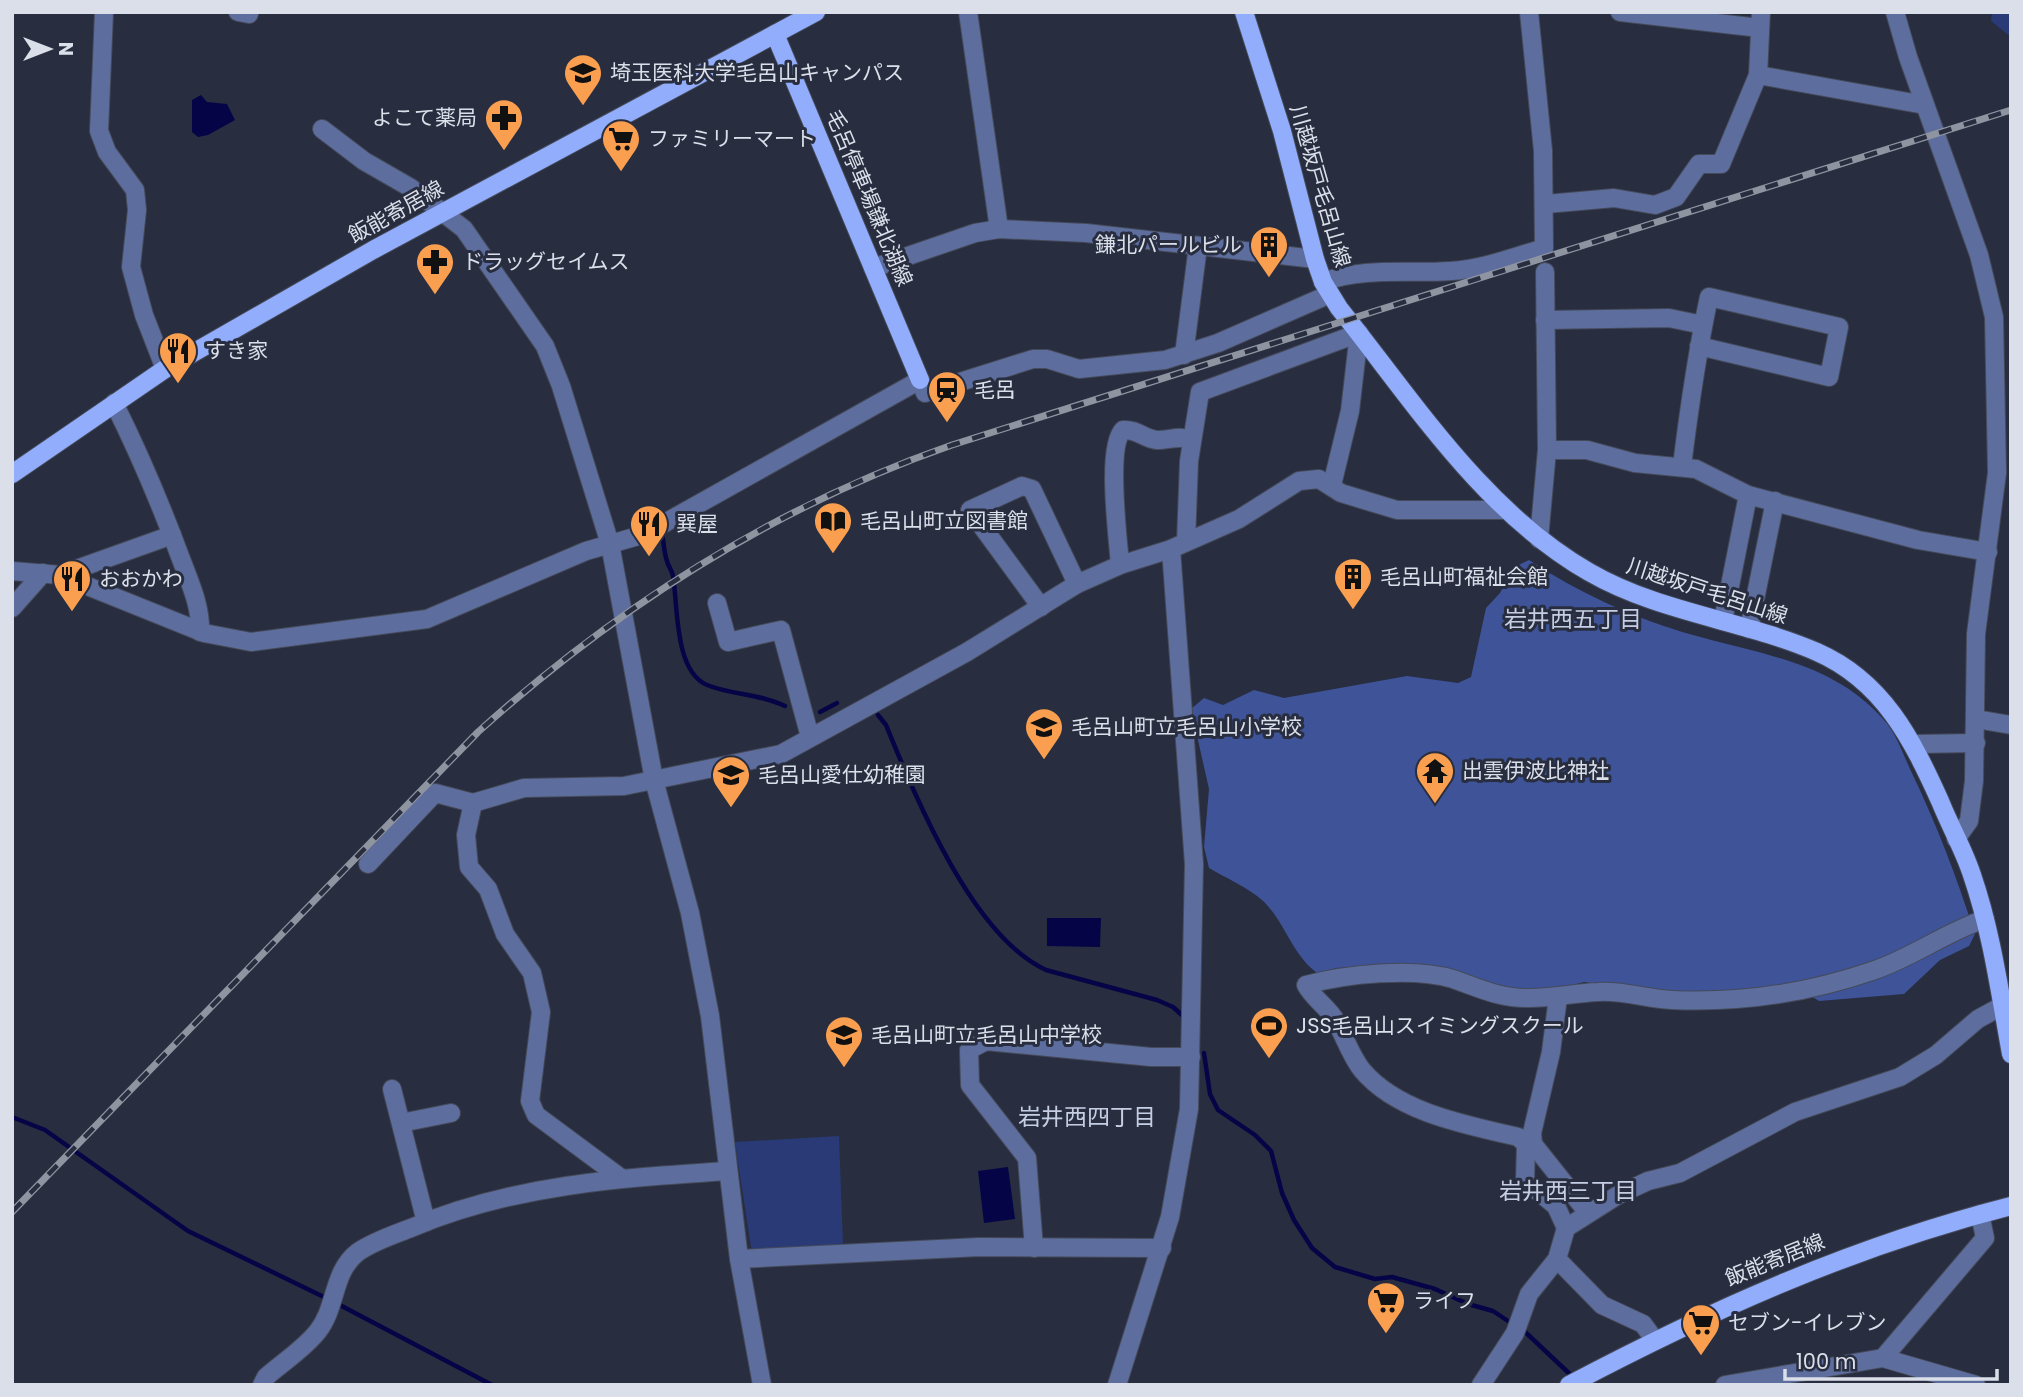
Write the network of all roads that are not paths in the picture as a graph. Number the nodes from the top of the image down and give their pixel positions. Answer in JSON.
{"nodes":[{"id":1,"x":104,"y":12,"type":"edge"},
{"id":2,"x":816,"y":12,"type":"edge"},
{"id":3,"x":968,"y":12,"type":"edge"},
{"id":4,"x":1244,"y":12,"type":"edge"},
{"id":5,"x":1529,"y":12,"type":"edge"},
{"id":6,"x":1620,"y":12,"type":"edge"},
{"id":7,"x":1895,"y":12,"type":"edge"},
{"id":8,"x":1761,"y":20,"type":"edge"},
{"id":9,"x":775,"y":34,"type":"junction"},
{"id":10,"x":1758,"y":75,"type":"junction"},
{"id":11,"x":1925,"y":105,"type":"junction"},
{"id":12,"x":322,"y":129,"type":"dead end"},
{"id":13,"x":1546,"y":204,"type":"junction"},
{"id":14,"x":444,"y":212,"type":"junction"},
{"id":15,"x":999,"y":229,"type":"junction"},
{"id":16,"x":1198,"y":246,"type":"junction"},
{"id":17,"x":1315,"y":258,"type":"junction"},
{"id":18,"x":873,"y":268,"type":"junction"},
{"id":19,"x":1545,"y":272,"type":"dead end"},
{"id":20,"x":1326,"y":288,"type":"junction"},
{"id":21,"x":1545,"y":320,"type":"junction"},
{"id":22,"x":1703,"y":325,"type":"junction"},
{"id":23,"x":1359,"y":333,"type":"junction"},
{"id":24,"x":1699,"y":346,"type":"junction"},
{"id":25,"x":1184,"y":355,"type":"junction"},
{"id":26,"x":165,"y":369,"type":"junction"},
{"id":27,"x":2003,"y":370,"type":"edge"},
{"id":28,"x":920,"y":380,"type":"junction"},
{"id":29,"x":114,"y":403,"type":"junction"},
{"id":30,"x":1192,"y":440,"type":"junction"},
{"id":31,"x":1547,"y":450,"type":"junction"},
{"id":32,"x":1682,"y":466,"type":"junction"},
{"id":33,"x":12,"y":474,"type":"edge"},
{"id":34,"x":1332,"y":485,"type":"junction"},
{"id":35,"x":1748,"y":495,"type":"junction"},
{"id":36,"x":1775,"y":501,"type":"junction"},
{"id":37,"x":1505,"y":510,"type":"junction"},
{"id":38,"x":2002,"y":514,"type":"edge"},
{"id":39,"x":172,"y":534,"type":"junction"},
{"id":40,"x":1539,"y":540,"type":"junction"},
{"id":41,"x":611,"y":544,"type":"junction"},
{"id":42,"x":1179,"y":545,"type":"junction"},
{"id":43,"x":1988,"y":552,"type":"junction"},
{"id":44,"x":1120,"y":565,"type":"junction"},
{"id":45,"x":12,"y":571,"type":"edge"},
{"id":46,"x":52,"y":574,"type":"junction"},
{"id":47,"x":1077,"y":584,"type":"junction"},
{"id":48,"x":717,"y":603,"type":"dead end"},
{"id":49,"x":1041,"y":607,"type":"junction"},
{"id":50,"x":12,"y":608,"type":"edge"},
{"id":51,"x":1723,"y":621,"type":"junction"},
{"id":52,"x":1749,"y":629,"type":"junction"},
{"id":53,"x":200,"y":632,"type":"junction"},
{"id":54,"x":1976,"y":719,"type":"junction"},
{"id":55,"x":2011,"y":725,"type":"edge"},
{"id":56,"x":810,"y":737,"type":"junction"},
{"id":57,"x":1976,"y":743,"type":"junction"},
{"id":58,"x":1914,"y":744,"type":"junction"},
{"id":59,"x":654,"y":780,"type":"junction"},
{"id":60,"x":473,"y":803,"type":"junction"},
{"id":61,"x":1956,"y":839,"type":"junction"},
{"id":62,"x":368,"y":864,"type":"dead end"},
{"id":63,"x":1985,"y":919,"type":"junction"},
{"id":64,"x":1558,"y":997,"type":"junction"},
{"id":65,"x":2002,"y":1006,"type":"junction"},
{"id":66,"x":1191,"y":1052,"type":"junction"},
{"id":67,"x":2011,"y":1054,"type":"edge"},
{"id":68,"x":392,"y":1089,"type":"dead end"},
{"id":69,"x":452,"y":1113,"type":"dead end"},
{"id":70,"x":401,"y":1124,"type":"junction"},
{"id":71,"x":727,"y":1171,"type":"junction"},
{"id":72,"x":621,"y":1178,"type":"junction"},
{"id":73,"x":2011,"y":1206,"type":"edge"},
{"id":74,"x":1588,"y":1213,"type":"junction"},
{"id":75,"x":1980,"y":1213,"type":"junction"},
{"id":76,"x":426,"y":1222,"type":"junction"},
{"id":77,"x":1566,"y":1228,"type":"junction"},
{"id":78,"x":1034,"y":1248,"type":"junction"},
{"id":79,"x":1162,"y":1248,"type":"junction"},
{"id":80,"x":739,"y":1259,"type":"junction"},
{"id":81,"x":1557,"y":1259,"type":"junction"},
{"id":82,"x":1654,"y":1339,"type":"junction"},
{"id":83,"x":1883,"y":1358,"type":"junction"},
{"id":84,"x":262,"y":1385,"type":"edge"},
{"id":85,"x":762,"y":1385,"type":"edge"},
{"id":86,"x":1117,"y":1385,"type":"edge"},
{"id":87,"x":1480,"y":1385,"type":"edge"},
{"id":88,"x":1569,"y":1385,"type":"edge"},
{"id":89,"x":1725,"y":1385,"type":"edge"},
{"id":90,"x":1976,"y":1385,"type":"edge"}],
"edges":[{"from":1,"to":26,"type":"street"},
{"from":2,"to":9,"type":"main road","name":"飯能寄居線"},
{"from":3,"to":15,"type":"street"},
{"from":4,"to":17,"type":"main road","name":"川越坂戸毛呂山線"},
{"from":5,"to":13,"type":"street"},
{"from":6,"to":8,"type":"street"},
{"from":7,"to":11,"type":"street"},
{"from":8,"to":10,"type":"street"},
{"from":9,"to":14,"type":"main road","name":"飯能寄居線"},
{"from":9,"to":18,"type":"main road","name":"毛呂停車場鎌北湖線"},
{"from":10,"to":11,"type":"street"},
{"from":10,"to":13,"type":"street"},
{"from":11,"to":27,"type":"street"},
{"from":12,"to":14,"type":"street"},
{"from":13,"to":20,"type":"street"},
{"from":14,"to":26,"type":"main road","name":"飯能寄居線"},
{"from":14,"to":41,"type":"street"},
{"from":15,"to":16,"type":"street"},
{"from":15,"to":18,"type":"street"},
{"from":16,"to":17,"type":"street"},
{"from":16,"to":25,"type":"street"},
{"from":17,"to":20,"type":"main road","name":"川越坂戸毛呂山線"},
{"from":18,"to":28,"type":"main road","name":"毛呂停車場鎌北湖線"},
{"from":19,"to":21,"type":"street"},
{"from":20,"to":23,"type":"main road","name":"川越坂戸毛呂山線"},
{"from":20,"to":25,"type":"street"},
{"from":21,"to":22,"type":"street"},
{"from":21,"to":31,"type":"street"},
{"from":22,"to":24,"type":"street"},
{"from":22,"to":24,"type":"street"},
{"from":23,"to":30,"type":"street"},
{"from":23,"to":34,"type":"street"},
{"from":23,"to":37,"type":"main road","name":"川越坂戸毛呂山線"},
{"from":24,"to":32,"type":"street"},
{"from":25,"to":28,"type":"street"},
{"from":26,"to":29,"type":"main road","name":"飯能寄居線"},
{"from":27,"to":38,"type":"street"},
{"from":28,"to":41,"type":"street"},
{"from":29,"to":33,"type":"main road","name":"飯能寄居線"},
{"from":29,"to":39,"type":"street"},
{"from":30,"to":42,"type":"street"},
{"from":30,"to":44,"type":"street"},
{"from":31,"to":32,"type":"street"},
{"from":31,"to":40,"type":"street"},
{"from":32,"to":35,"type":"street"},
{"from":34,"to":37,"type":"street"},
{"from":34,"to":42,"type":"street"},
{"from":35,"to":36,"type":"street"},
{"from":35,"to":51,"type":"street"},
{"from":36,"to":43,"type":"street"},
{"from":36,"to":52,"type":"street"},
{"from":37,"to":40,"type":"main road","name":"川越坂戸毛呂山線"},
{"from":38,"to":43,"type":"street"},
{"from":39,"to":46,"type":"street"},
{"from":39,"to":53,"type":"street"},
{"from":40,"to":51,"type":"main road","name":"川越坂戸毛呂山線"},
{"from":41,"to":53,"type":"street"},
{"from":41,"to":59,"type":"street"},
{"from":42,"to":44,"type":"street"},
{"from":42,"to":66,"type":"street"},
{"from":43,"to":54,"type":"street"},
{"from":44,"to":47,"type":"street"},
{"from":45,"to":46,"type":"street"},
{"from":46,"to":50,"type":"street"},
{"from":46,"to":53,"type":"street"},
{"from":47,"to":49,"type":"street"},
{"from":47,"to":49,"type":"street"},
{"from":48,"to":56,"type":"street"},
{"from":49,"to":56,"type":"street"},
{"from":51,"to":52,"type":"main road","name":"川越坂戸毛呂山線"},
{"from":52,"to":58,"type":"main road","name":"川越坂戸毛呂山線"},
{"from":54,"to":55,"type":"street"},
{"from":54,"to":57,"type":"street"},
{"from":56,"to":59,"type":"street"},
{"from":57,"to":58,"type":"street"},
{"from":57,"to":61,"type":"street"},
{"from":58,"to":61,"type":"main road","name":"川越坂戸毛呂山線"},
{"from":59,"to":60,"type":"street"},
{"from":59,"to":71,"type":"street"},
{"from":60,"to":62,"type":"street"},
{"from":60,"to":72,"type":"street"},
{"from":61,"to":63,"type":"main road","name":"川越坂戸毛呂山線"},
{"from":63,"to":64,"type":"street"},
{"from":63,"to":65,"type":"main road","name":"川越坂戸毛呂山線"},
{"from":64,"to":74,"type":"street"},
{"from":64,"to":77,"type":"street"},
{"from":65,"to":67,"type":"main road","name":"川越坂戸毛呂山線"},
{"from":65,"to":74,"type":"street"},
{"from":66,"to":78,"type":"street"},
{"from":66,"to":79,"type":"street"},
{"from":68,"to":70,"type":"street"},
{"from":69,"to":70,"type":"street"},
{"from":70,"to":76,"type":"street"},
{"from":71,"to":72,"type":"street"},
{"from":71,"to":80,"type":"street"},
{"from":72,"to":76,"type":"street"},
{"from":73,"to":75,"type":"main road","name":"飯能寄居線"},
{"from":74,"to":77,"type":"street"},
{"from":75,"to":82,"type":"main road","name":"飯能寄居線"},
{"from":75,"to":83,"type":"street"},
{"from":76,"to":84,"type":"street"},
{"from":77,"to":81,"type":"street"},
{"from":78,"to":79,"type":"street"},
{"from":78,"to":80,"type":"street"},
{"from":79,"to":86,"type":"street"},
{"from":80,"to":85,"type":"street"},
{"from":81,"to":82,"type":"street"},
{"from":81,"to":87,"type":"street"},
{"from":82,"to":88,"type":"main road","name":"飯能寄居線"},
{"from":83,"to":89,"type":"street"},
{"from":83,"to":90,"type":"street"}]}
